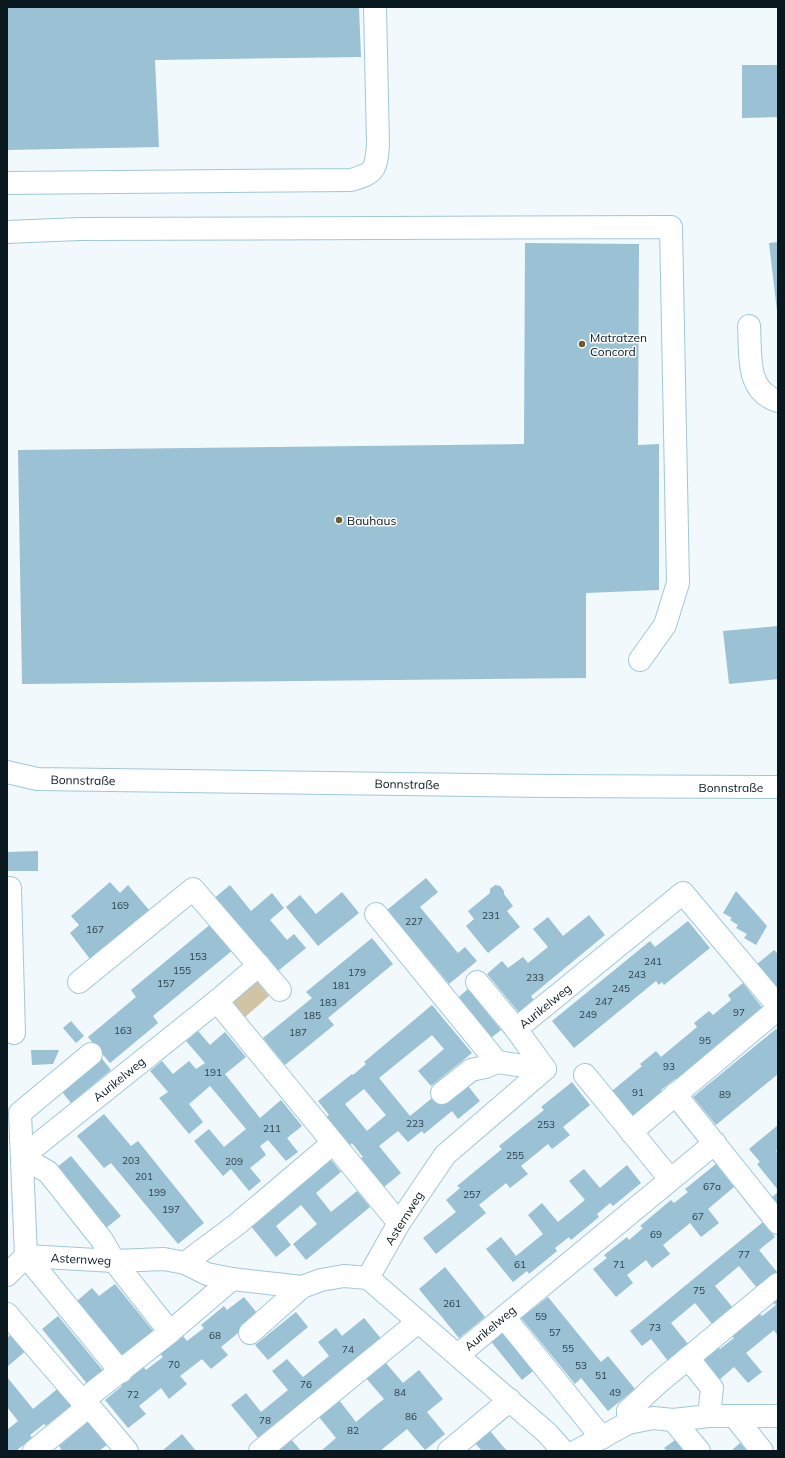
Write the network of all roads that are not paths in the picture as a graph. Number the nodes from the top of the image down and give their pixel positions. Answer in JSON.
{"nodes":[{"id":1,"x":375,"y":7,"type":"edge"},
{"id":2,"x":7,"y":183,"type":"edge"},
{"id":3,"x":7,"y":232,"type":"edge"},
{"id":4,"x":749,"y":326,"type":"dead end"},
{"id":5,"x":778,"y":401,"type":"edge"},
{"id":6,"x":640,"y":660,"type":"dead end"},
{"id":7,"x":7,"y":772,"type":"edge"},
{"id":8,"x":36,"y":779,"type":"junction"},
{"id":9,"x":7,"y":787,"type":"edge"},
{"id":10,"x":778,"y":787,"type":"edge"},
{"id":11,"x":7,"y":888,"type":"edge"},
{"id":12,"x":376,"y":914,"type":"dead end"},
{"id":13,"x":259,"y":965,"type":"junction"},
{"id":14,"x":79,"y":982,"type":"dead end"},
{"id":15,"x":477,"y":982,"type":"dead end"},
{"id":16,"x":280,"y":990,"type":"dead end"},
{"id":17,"x":217,"y":1001,"type":"junction"},
{"id":18,"x":778,"y":1006,"type":"edge"},
{"id":19,"x":778,"y":1009,"type":"edge"},
{"id":20,"x":516,"y":1029,"type":"junction"},
{"id":21,"x":14,"y":1033,"type":"dead end"},
{"id":22,"x":91,"y":1054,"type":"dead end"},
{"id":23,"x":497,"y":1062,"type":"junction"},
{"id":24,"x":545,"y":1069,"type":"junction"},
{"id":25,"x":585,"y":1075,"type":"dead end"},
{"id":26,"x":442,"y":1093,"type":"dead end"},
{"id":27,"x":675,"y":1094,"type":"junction"},
{"id":28,"x":631,"y":1132,"type":"junction"},
{"id":29,"x":332,"y":1143,"type":"junction"},
{"id":30,"x":715,"y":1143,"type":"junction"},
{"id":31,"x":22,"y":1157,"type":"junction"},
{"id":32,"x":670,"y":1179,"type":"junction"},
{"id":33,"x":399,"y":1223,"type":"junction"},
{"id":34,"x":778,"y":1223,"type":"edge"},
{"id":35,"x":26,"y":1256,"type":"junction"},
{"id":36,"x":114,"y":1261,"type":"junction"},
{"id":37,"x":185,"y":1263,"type":"junction"},
{"id":38,"x":7,"y":1275,"type":"edge"},
{"id":39,"x":368,"y":1278,"type":"junction"},
{"id":40,"x":232,"y":1279,"type":"junction"},
{"id":41,"x":778,"y":1284,"type":"edge"},
{"id":42,"x":302,"y":1287,"type":"junction"},
{"id":43,"x":7,"y":1314,"type":"edge"},
{"id":44,"x":504,"y":1317,"type":"junction"},
{"id":45,"x":418,"y":1322,"type":"junction"},
{"id":46,"x":170,"y":1332,"type":"junction"},
{"id":47,"x":250,"y":1333,"type":"dead end"},
{"id":48,"x":458,"y":1355,"type":"junction"},
{"id":49,"x":688,"y":1358,"type":"junction"},
{"id":50,"x":121,"y":1372,"type":"junction"},
{"id":51,"x":510,"y":1400,"type":"junction"},
{"id":52,"x":85,"y":1404,"type":"junction"},
{"id":53,"x":709,"y":1416,"type":"junction"},
{"id":54,"x":778,"y":1416,"type":"edge"},
{"id":55,"x":735,"y":1417,"type":"junction"},
{"id":56,"x":673,"y":1420,"type":"junction"},
{"id":57,"x":628,"y":1423,"type":"junction"},
{"id":58,"x":602,"y":1438,"type":"junction"},
{"id":59,"x":457,"y":1448,"type":"edge"},
{"id":60,"x":34,"y":1451,"type":"edge"},
{"id":61,"x":127,"y":1451,"type":"edge"},
{"id":62,"x":260,"y":1451,"type":"edge"},
{"id":63,"x":563,"y":1451,"type":"edge"},
{"id":64,"x":577,"y":1451,"type":"edge"},
{"id":65,"x":699,"y":1451,"type":"edge"},
{"id":66,"x":762,"y":1451,"type":"edge"}],
"edges":[{"from":1,"to":2,"type":"street"},
{"from":3,"to":6,"type":"street"},
{"from":4,"to":5,"type":"street"},
{"from":7,"to":8,"type":"street","name":"Bonnstraße"},
{"from":8,"to":9,"type":"street","name":"Bonnstraße"},
{"from":8,"to":10,"type":"street","name":"Bonnstraße"},
{"from":11,"to":21,"type":"street"},
{"from":12,"to":23,"type":"street"},
{"from":13,"to":14,"type":"street"},
{"from":13,"to":16,"type":"street"},
{"from":13,"to":17,"type":"street","name":"Aurikelweg"},
{"from":15,"to":20,"type":"street"},
{"from":17,"to":29,"type":"street"},
{"from":17,"to":31,"type":"street","name":"Aurikelweg"},
{"from":18,"to":20,"type":"street","name":"Aurikelweg"},
{"from":19,"to":27,"type":"street"},
{"from":20,"to":24,"type":"street","name":"Aurikelweg"},
{"from":22,"to":31,"type":"street"},
{"from":23,"to":24,"type":"street"},
{"from":23,"to":26,"type":"street"},
{"from":24,"to":33,"type":"street","name":"Asternweg"},
{"from":25,"to":28,"type":"street"},
{"from":27,"to":28,"type":"street"},
{"from":27,"to":30,"type":"street"},
{"from":28,"to":32,"type":"street"},
{"from":29,"to":33,"type":"street"},
{"from":29,"to":37,"type":"street"},
{"from":30,"to":32,"type":"street","name":"Aurikelweg"},
{"from":30,"to":34,"type":"street"},
{"from":31,"to":35,"type":"street"},
{"from":31,"to":36,"type":"street"},
{"from":32,"to":44,"type":"street","name":"Aurikelweg"},
{"from":33,"to":39,"type":"street","name":"Asternweg"},
{"from":35,"to":36,"type":"street","name":"Asternweg"},
{"from":35,"to":38,"type":"street"},
{"from":35,"to":50,"type":"street"},
{"from":36,"to":37,"type":"street","name":"Asternweg"},
{"from":36,"to":46,"type":"street"},
{"from":37,"to":40,"type":"street","name":"Asternweg"},
{"from":39,"to":42,"type":"street","name":"Asternweg"},
{"from":39,"to":45,"type":"street","name":"Aurikelweg"},
{"from":40,"to":42,"type":"street","name":"Asternweg"},
{"from":40,"to":46,"type":"street"},
{"from":41,"to":49,"type":"street"},
{"from":42,"to":47,"type":"street"},
{"from":43,"to":52,"type":"street"},
{"from":44,"to":48,"type":"street","name":"Aurikelweg"},
{"from":44,"to":58,"type":"street"},
{"from":45,"to":48,"type":"street","name":"Aurikelweg"},
{"from":45,"to":62,"type":"street"},
{"from":46,"to":50,"type":"street"},
{"from":48,"to":51,"type":"street","name":"Aurikelweg"},
{"from":49,"to":53,"type":"street"},
{"from":49,"to":57,"type":"street"},
{"from":50,"to":52,"type":"street"},
{"from":51,"to":59,"type":"street"},
{"from":51,"to":63,"type":"street","name":"Aurikelweg"},
{"from":52,"to":60,"type":"street"},
{"from":52,"to":61,"type":"street"},
{"from":53,"to":55,"type":"street"},
{"from":53,"to":56,"type":"street"},
{"from":54,"to":55,"type":"street"},
{"from":55,"to":66,"type":"street"},
{"from":56,"to":57,"type":"street"},
{"from":56,"to":65,"type":"street"},
{"from":57,"to":58,"type":"street"},
{"from":58,"to":64,"type":"street"}]}
